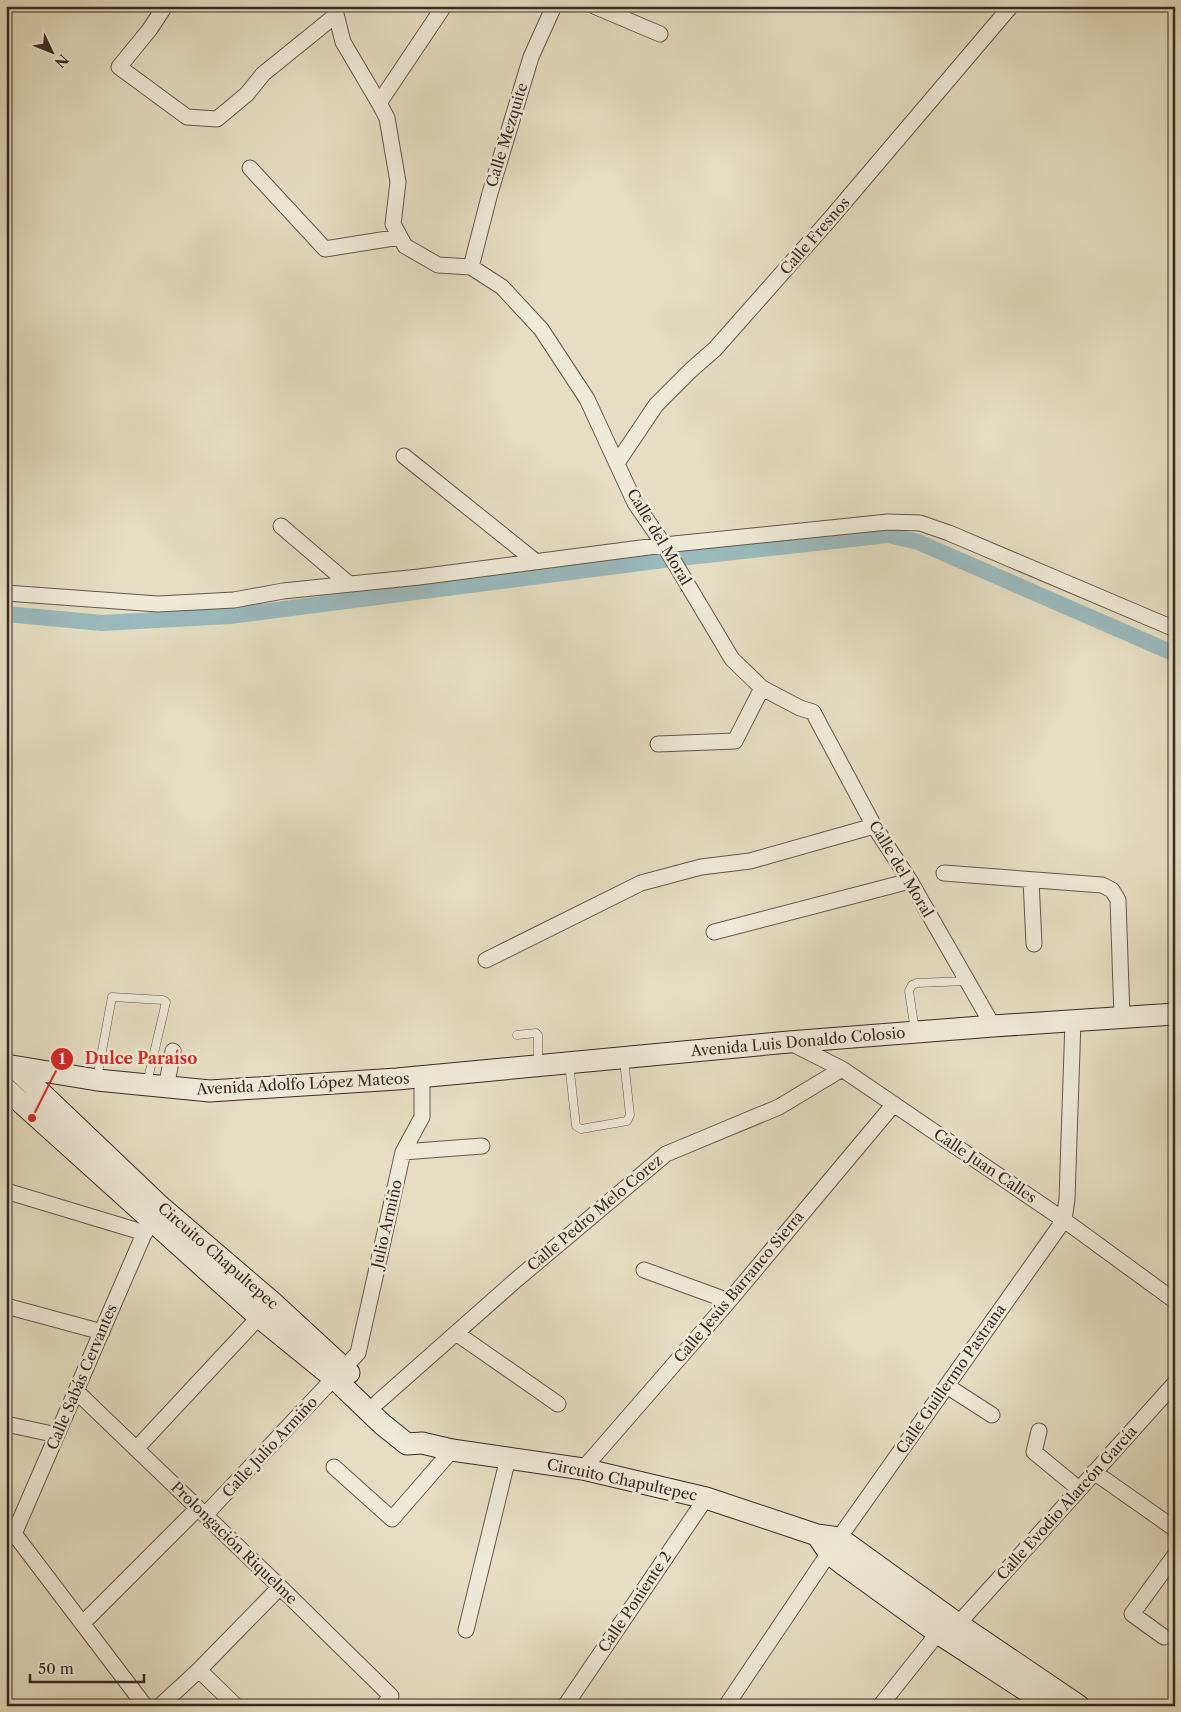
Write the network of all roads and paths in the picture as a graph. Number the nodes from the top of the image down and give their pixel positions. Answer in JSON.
{"nodes":[{"id":1,"x":165,"y":6,"type":"edge"},
{"id":2,"x":444,"y":6,"type":"edge"},
{"id":3,"x":554,"y":6,"type":"edge"},
{"id":4,"x":594,"y":6,"type":"edge"},
{"id":5,"x":1012,"y":6,"type":"edge"},
{"id":6,"x":335,"y":11,"type":"edge"},
{"id":7,"x":660,"y":34,"type":"dead end"},
{"id":8,"x":379,"y":102,"type":"junction"},
{"id":9,"x":250,"y":168,"type":"dead end"},
{"id":10,"x":400,"y":237,"type":"junction"},
{"id":11,"x":471,"y":267,"type":"junction"},
{"id":12,"x":404,"y":456,"type":"dead end"},
{"id":13,"x":617,"y":463,"type":"junction"},
{"id":14,"x":281,"y":526,"type":"dead end"},
{"id":15,"x":668,"y":553,"type":"junction"},
{"id":16,"x":535,"y":562,"type":"junction"},
{"id":17,"x":349,"y":584,"type":"junction"},
{"id":18,"x":6,"y":593,"type":"edge"},
{"id":19,"x":1175,"y":629,"type":"edge"},
{"id":20,"x":762,"y":688,"type":"junction"},
{"id":21,"x":658,"y":744,"type":"dead end"},
{"id":22,"x":877,"y":830,"type":"junction"},
{"id":23,"x":944,"y":872,"type":"dead end"},
{"id":24,"x":907,"y":877,"type":"junction"},
{"id":25,"x":1031,"y":880,"type":"junction"},
{"id":26,"x":714,"y":932,"type":"dead end"},
{"id":27,"x":1034,"y":944,"type":"dead end"},
{"id":28,"x":486,"y":960,"type":"dead end"},
{"id":29,"x":967,"y":981,"type":"junction"},
{"id":30,"x":1175,"y":1014,"type":"edge"},
{"id":31,"x":1122,"y":1017,"type":"junction"},
{"id":32,"x":1074,"y":1021,"type":"junction"},
{"id":33,"x":993,"y":1026,"type":"junction"},
{"id":34,"x":915,"y":1032,"type":"junction"},
{"id":35,"x":517,"y":1035,"type":"dead end"},
{"id":36,"x":790,"y":1042,"type":"junction"},
{"id":37,"x":173,"y":1051,"type":"dead end"},
{"id":38,"x":624,"y":1057,"type":"junction"},
{"id":39,"x":569,"y":1064,"type":"junction"},
{"id":40,"x":538,"y":1066,"type":"junction"},
{"id":41,"x":842,"y":1069,"type":"junction"},
{"id":42,"x":9,"y":1070,"type":"edge"},
{"id":43,"x":422,"y":1077,"type":"junction"},
{"id":44,"x":97,"y":1080,"type":"junction"},
{"id":45,"x":156,"y":1087,"type":"junction"},
{"id":46,"x":6,"y":1089,"type":"edge"},
{"id":47,"x":894,"y":1104,"type":"junction"},
{"id":48,"x":482,"y":1146,"type":"dead end"},
{"id":49,"x":403,"y":1152,"type":"junction"},
{"id":50,"x":6,"y":1191,"type":"edge"},
{"id":51,"x":1064,"y":1220,"type":"junction"},
{"id":52,"x":147,"y":1226,"type":"junction"},
{"id":53,"x":644,"y":1270,"type":"dead end"},
{"id":54,"x":728,"y":1301,"type":"junction"},
{"id":55,"x":1175,"y":1301,"type":"edge"},
{"id":56,"x":6,"y":1306,"type":"edge"},
{"id":57,"x":259,"y":1317,"type":"junction"},
{"id":58,"x":102,"y":1332,"type":"junction"},
{"id":59,"x":456,"y":1334,"type":"junction"},
{"id":60,"x":339,"y":1373,"type":"junction"},
{"id":61,"x":1175,"y":1383,"type":"edge"},
{"id":62,"x":947,"y":1386,"type":"junction"},
{"id":63,"x":76,"y":1391,"type":"junction"},
{"id":64,"x":378,"y":1402,"type":"junction"},
{"id":65,"x":558,"y":1404,"type":"dead end"},
{"id":66,"x":992,"y":1415,"type":"dead end"},
{"id":67,"x":6,"y":1424,"type":"edge"},
{"id":68,"x":1039,"y":1431,"type":"dead end"},
{"id":69,"x":57,"y":1435,"type":"junction"},
{"id":70,"x":422,"y":1443,"type":"junction"},
{"id":71,"x":136,"y":1448,"type":"junction"},
{"id":72,"x":452,"y":1450,"type":"junction"},
{"id":73,"x":508,"y":1458,"type":"junction"},
{"id":74,"x":334,"y":1467,"type":"dead end"},
{"id":75,"x":583,"y":1469,"type":"junction"},
{"id":76,"x":1094,"y":1472,"type":"junction"},
{"id":77,"x":1079,"y":1489,"type":"junction"},
{"id":78,"x":706,"y":1498,"type":"junction"},
{"id":79,"x":202,"y":1512,"type":"junction"},
{"id":80,"x":1174,"y":1526,"type":"edge"},
{"id":81,"x":10,"y":1528,"type":"edge"},
{"id":82,"x":834,"y":1546,"type":"junction"},
{"id":83,"x":1175,"y":1555,"type":"edge"},
{"id":84,"x":280,"y":1587,"type":"junction"},
{"id":85,"x":83,"y":1622,"type":"junction"},
{"id":86,"x":958,"y":1624,"type":"junction"},
{"id":87,"x":466,"y":1630,"type":"dead end"},
{"id":88,"x":938,"y":1633,"type":"junction"},
{"id":89,"x":1164,"y":1637,"type":"dead end"},
{"id":90,"x":199,"y":1670,"type":"junction"},
{"id":91,"x":387,"y":1701,"type":"edge"},
{"id":92,"x":725,"y":1705,"type":"edge"},
{"id":93,"x":145,"y":1706,"type":"edge"},
{"id":94,"x":160,"y":1706,"type":"edge"},
{"id":95,"x":236,"y":1706,"type":"edge"},
{"id":96,"x":565,"y":1706,"type":"edge"},
{"id":97,"x":880,"y":1706,"type":"edge"},
{"id":98,"x":1050,"y":1706,"type":"edge"},
{"id":99,"x":1079,"y":1706,"type":"edge"}],
"edges":[{"from":1,"to":6,"type":"street"},
{"from":2,"to":8,"type":"street"},
{"from":3,"to":11,"type":"street","name":"Calle Mezquite"},
{"from":4,"to":7,"type":"street"},
{"from":5,"to":13,"type":"street","name":"Calle Fresnos"},
{"from":6,"to":8,"type":"street"},
{"from":8,"to":10,"type":"street"},
{"from":9,"to":10,"type":"street"},
{"from":10,"to":11,"type":"street","name":"Calle del Moral"},
{"from":11,"to":13,"type":"street","name":"Calle del Moral"},
{"from":12,"to":16,"type":"street"},
{"from":13,"to":15,"type":"street","name":"Calle del Moral"},
{"from":14,"to":17,"type":"street"},
{"from":15,"to":16,"type":"street"},
{"from":15,"to":19,"type":"street"},
{"from":15,"to":20,"type":"street","name":"Calle del Moral"},
{"from":16,"to":17,"type":"street"},
{"from":17,"to":18,"type":"street"},
{"from":20,"to":21,"type":"street"},
{"from":20,"to":22,"type":"street","name":"Calle del Moral"},
{"from":22,"to":24,"type":"street","name":"Calle del Moral"},
{"from":22,"to":28,"type":"street"},
{"from":23,"to":25,"type":"street"},
{"from":24,"to":26,"type":"street"},
{"from":24,"to":29,"type":"street","name":"Calle del Moral"},
{"from":25,"to":27,"type":"street"},
{"from":25,"to":31,"type":"street"},
{"from":29,"to":33,"type":"street","name":"Calle del Moral"},
{"from":29,"to":34,"type":"lane"},
{"from":30,"to":31,"type":"main road","name":"Avenida Luis Donaldo Colosio"},
{"from":31,"to":32,"type":"main road","name":"Avenida Luis Donaldo Colosio"},
{"from":32,"to":33,"type":"main road","name":"Avenida Luis Donaldo Colosio"},
{"from":32,"to":51,"type":"street","name":"Calle Guillermo Pastrana"},
{"from":33,"to":34,"type":"main road","name":"Avenida Luis Donaldo Colosio"},
{"from":34,"to":36,"type":"main road","name":"Avenida Luis Donaldo Colosio"},
{"from":35,"to":40,"type":"lane"},
{"from":36,"to":38,"type":"main road","name":"Avenida Luis Donaldo Colosio"},
{"from":36,"to":41,"type":"street","name":"Calle Juan Calles"},
{"from":37,"to":45,"type":"street"},
{"from":38,"to":39,"type":"main road","name":"Avenida Luis Donaldo Colosio"},
{"from":38,"to":39,"type":"lane"},
{"from":39,"to":40,"type":"main road","name":"Avenida Luis Donaldo Colosio"},
{"from":40,"to":43,"type":"main road","name":"Avenida Luis Donaldo Colosio"},
{"from":41,"to":47,"type":"street","name":"Calle Juan Calles"},
{"from":41,"to":59,"type":"street","name":"Calle Pedro Melo Corez"},
{"from":42,"to":44,"type":"main road","name":"Avenida Adolfo López Mateos"},
{"from":42,"to":60,"type":"main road","name":"Circuito Chapultepec"},
{"from":43,"to":45,"type":"main road","name":"Avenida Adolfo López Mateos"},
{"from":43,"to":49,"type":"street","name":"Julio Armiño"},
{"from":44,"to":45,"type":"main road","name":"Avenida Adolfo López Mateos"},
{"from":44,"to":45,"type":"lane"},
{"from":46,"to":52,"type":"main road","name":"Circuito Chapultepec"},
{"from":47,"to":51,"type":"street","name":"Calle Juan Calles"},
{"from":47,"to":54,"type":"street","name":"Calle Jesús Barranco Sierra"},
{"from":48,"to":49,"type":"street"},
{"from":49,"to":60,"type":"street","name":"Julio Armiño"},
{"from":50,"to":52,"type":"street"},
{"from":51,"to":55,"type":"street","name":"Calle Juan Calles"},
{"from":51,"to":62,"type":"street","name":"Calle Guillermo Pastrana"},
{"from":52,"to":57,"type":"main road","name":"Circuito Chapultepec"},
{"from":52,"to":58,"type":"street","name":"Calle Sabás Cervantes"},
{"from":53,"to":54,"type":"street"},
{"from":54,"to":75,"type":"street","name":"Calle Jesús Barranco Sierra"},
{"from":56,"to":58,"type":"street"},
{"from":57,"to":60,"type":"main road","name":"Circuito Chapultepec"},
{"from":57,"to":71,"type":"street"},
{"from":58,"to":63,"type":"street","name":"Calle Sabás Cervantes"},
{"from":59,"to":64,"type":"street","name":"Calle Pedro Melo Corez"},
{"from":59,"to":65,"type":"street"},
{"from":60,"to":64,"type":"main road","name":"Circuito Chapultepec"},
{"from":60,"to":70,"type":"main road","name":"Circuito Chapultepec"},
{"from":60,"to":79,"type":"street","name":"Calle Julio Armiño"},
{"from":61,"to":76,"type":"street","name":"Calle Evodio Alarcón García"},
{"from":62,"to":66,"type":"street"},
{"from":62,"to":82,"type":"street","name":"Calle Guillermo Pastrana"},
{"from":63,"to":69,"type":"street","name":"Calle Sabás Cervantes"},
{"from":63,"to":71,"type":"street","name":"Prolongación Riquelme"},
{"from":64,"to":70,"type":"main road","name":"Circuito Chapultepec"},
{"from":67,"to":69,"type":"street"},
{"from":68,"to":77,"type":"street"},
{"from":69,"to":81,"type":"street","name":"Calle Sabás Cervantes"},
{"from":70,"to":72,"type":"main road","name":"Circuito Chapultepec"},
{"from":71,"to":79,"type":"street","name":"Prolongación Riquelme"},
{"from":72,"to":73,"type":"main road","name":"Circuito Chapultepec"},
{"from":72,"to":74,"type":"street"},
{"from":73,"to":75,"type":"main road","name":"Circuito Chapultepec"},
{"from":73,"to":87,"type":"street"},
{"from":75,"to":78,"type":"main road","name":"Circuito Chapultepec"},
{"from":76,"to":77,"type":"street","name":"Calle Evodio Alarcón García"},
{"from":76,"to":80,"type":"street"},
{"from":77,"to":86,"type":"street","name":"Calle Evodio Alarcón García"},
{"from":78,"to":82,"type":"main road","name":"Circuito Chapultepec"},
{"from":78,"to":96,"type":"street","name":"Calle Poniente 2"},
{"from":79,"to":84,"type":"street","name":"Prolongación Riquelme"},
{"from":79,"to":85,"type":"street","name":"Calle Julio Armiño"},
{"from":81,"to":85,"type":"street"},
{"from":82,"to":86,"type":"main road","name":"Circuito Chapultepec"},
{"from":82,"to":88,"type":"main road","name":"Circuito Chapultepec"},
{"from":82,"to":92,"type":"street","name":"Calle Guillermo Pastrana"},
{"from":83,"to":89,"type":"street"},
{"from":84,"to":90,"type":"street"},
{"from":84,"to":91,"type":"street","name":"Prolongación Riquelme"},
{"from":85,"to":93,"type":"street"},
{"from":86,"to":99,"type":"main road","name":"Circuito Chapultepec"},
{"from":88,"to":97,"type":"street"},
{"from":88,"to":98,"type":"main road","name":"Circuito Chapultepec"},
{"from":90,"to":94,"type":"street"},
{"from":90,"to":95,"type":"street"}]}
